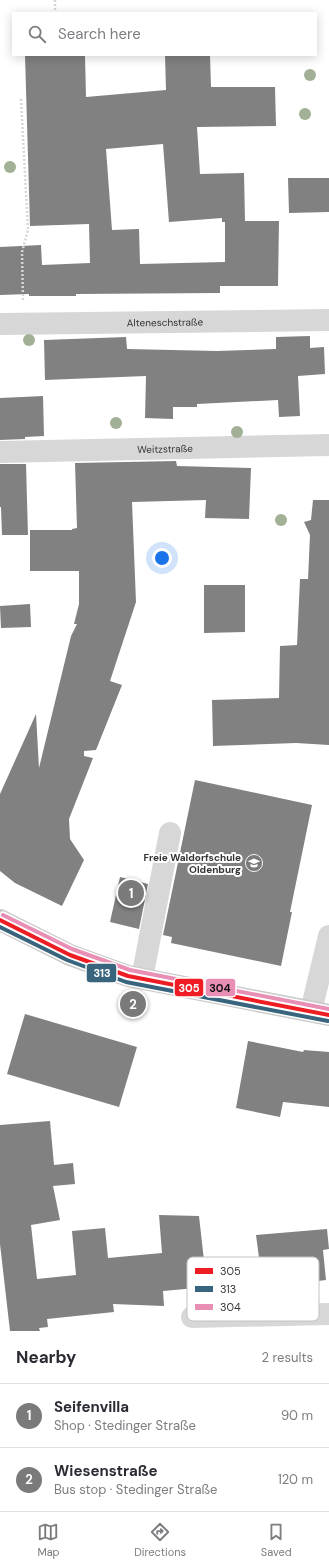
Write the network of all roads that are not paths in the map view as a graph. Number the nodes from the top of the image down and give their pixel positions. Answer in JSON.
{"nodes":[{"id":1,"x":329,"y":320,"type":"edge"},
{"id":2,"x":0,"y":324,"type":"edge"},
{"id":3,"x":329,"y":445,"type":"edge"},
{"id":4,"x":0,"y":452,"type":"edge"},
{"id":5,"x":170,"y":833,"type":"dead end"},
{"id":6,"x":2,"y":925,"type":"edge"},
{"id":7,"x":329,"y":936,"type":"edge"},
{"id":8,"x":142,"y":978,"type":"junction"},
{"id":9,"x":320,"y":1013,"type":"edge"},
{"id":10,"x":319,"y":1314,"type":"edge"},
{"id":11,"x":329,"y":1314,"type":"edge"}],
"edges":[{"from":1,"to":2,"type":"street","name":"Alteneschstraße"},
{"from":3,"to":4,"type":"street","name":"Weitzstraße"},
{"from":5,"to":8,"type":"street"},
{"from":6,"to":8,"type":"main road"},
{"from":7,"to":9,"type":"street"},
{"from":8,"to":9,"type":"main road"},
{"from":10,"to":11,"type":"street"}]}
